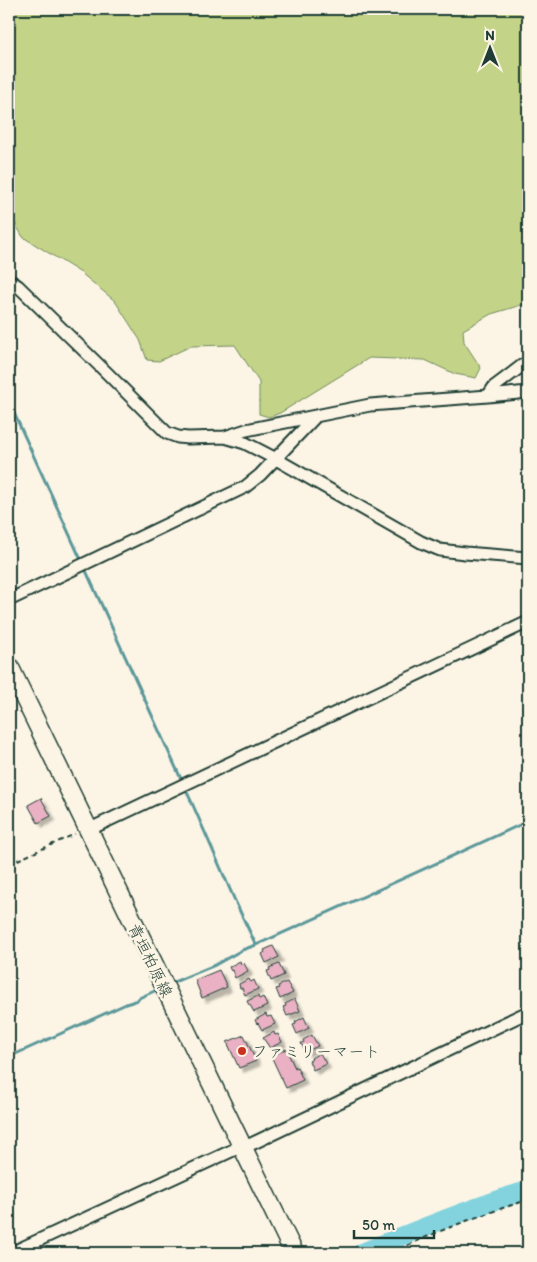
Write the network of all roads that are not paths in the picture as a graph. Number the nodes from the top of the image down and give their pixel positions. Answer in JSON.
{"nodes":[{"id":1,"x":9,"y":280,"type":"edge"},
{"id":2,"x":528,"y":363,"type":"edge"},
{"id":3,"x":528,"y":392,"type":"edge"},
{"id":4,"x":488,"y":396,"type":"junction"},
{"id":5,"x":316,"y":416,"type":"junction"},
{"id":6,"x":225,"y":436,"type":"junction"},
{"id":7,"x":276,"y":459,"type":"junction"},
{"id":8,"x":528,"y":558,"type":"edge"},
{"id":9,"x":9,"y":600,"type":"edge"},
{"id":10,"x":528,"y":622,"type":"edge"},
{"id":11,"x":9,"y":666,"type":"edge"},
{"id":12,"x":88,"y":829,"type":"junction"},
{"id":13,"x":528,"y":1012,"type":"edge"},
{"id":14,"x":242,"y":1147,"type":"junction"},
{"id":15,"x":11,"y":1253,"type":"edge"},
{"id":16,"x":294,"y":1253,"type":"edge"}],
"edges":[{"from":1,"to":6,"type":"street"},
{"from":2,"to":4,"type":"street"},
{"from":3,"to":4,"type":"street"},
{"from":4,"to":5,"type":"street"},
{"from":5,"to":6,"type":"street"},
{"from":5,"to":7,"type":"street"},
{"from":6,"to":7,"type":"street"},
{"from":7,"to":8,"type":"street"},
{"from":7,"to":9,"type":"street"},
{"from":10,"to":12,"type":"street"},
{"from":11,"to":12,"type":"main road","name":"青垣柏原線"},
{"from":12,"to":14,"type":"main road","name":"青垣柏原線"},
{"from":13,"to":14,"type":"street"},
{"from":14,"to":15,"type":"street"},
{"from":14,"to":16,"type":"main road","name":"青垣柏原線"}]}
